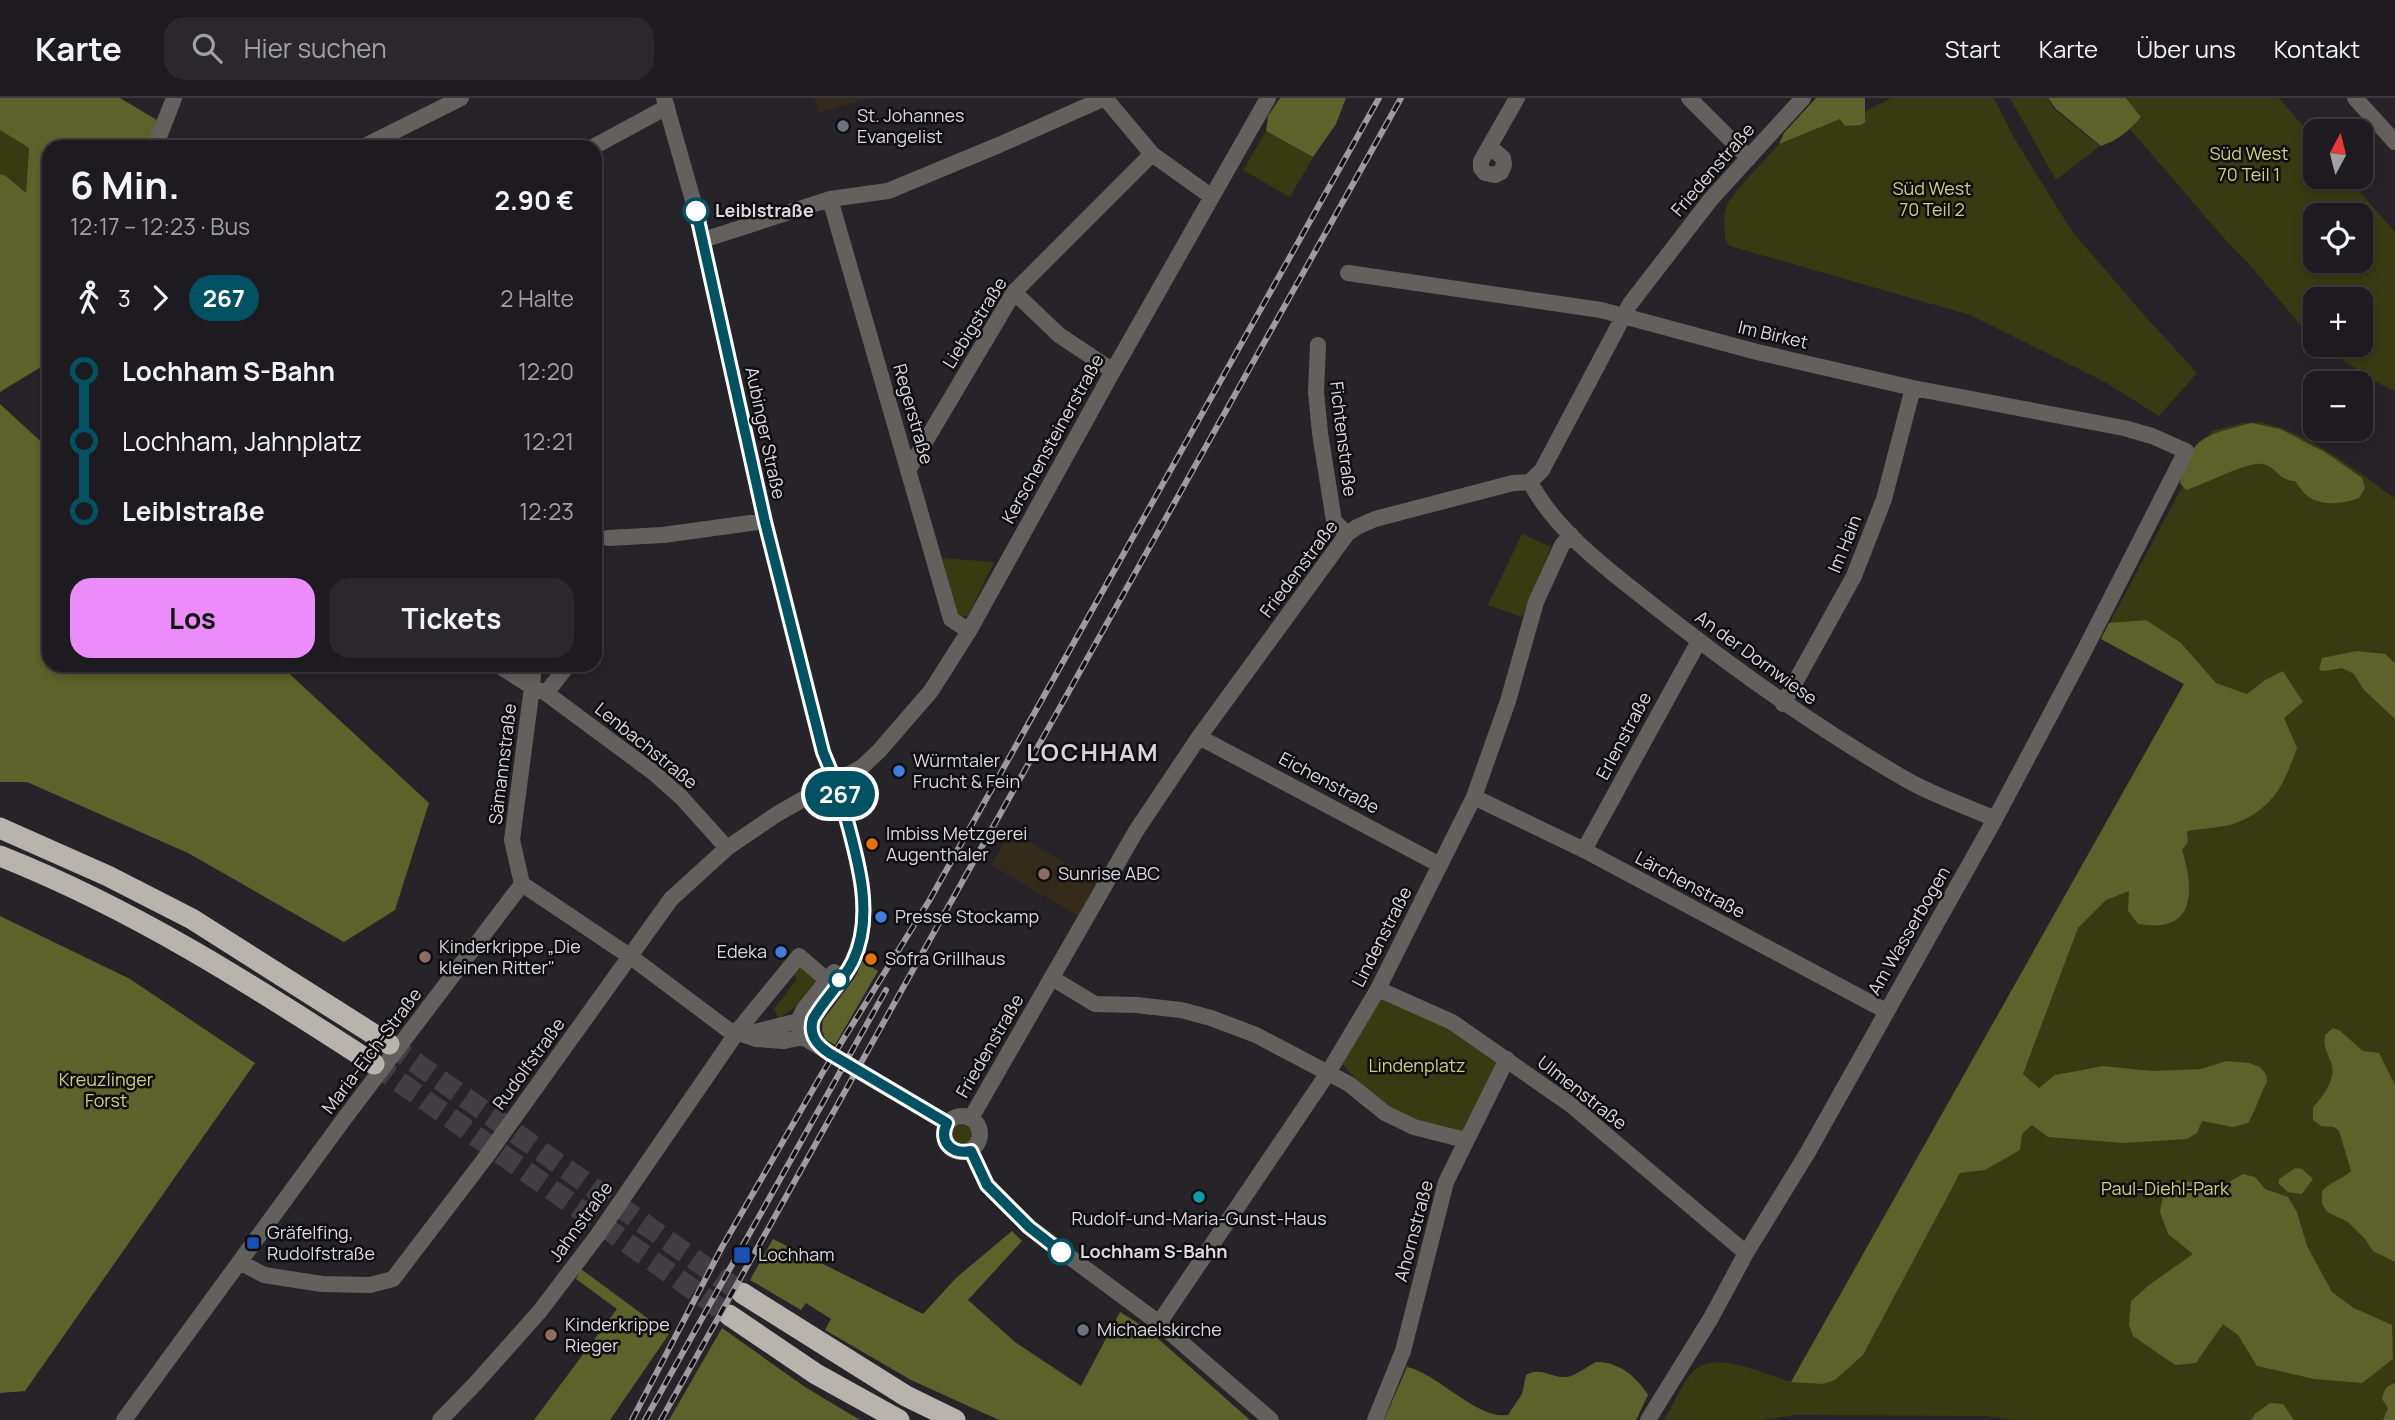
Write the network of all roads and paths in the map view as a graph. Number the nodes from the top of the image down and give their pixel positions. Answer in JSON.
{"nodes":[{"id":1,"x":174,"y":98,"type":"edge"},
{"id":2,"x":461,"y":98,"type":"edge"},
{"id":3,"x":1105,"y":98,"type":"edge"},
{"id":4,"x":1268,"y":98,"type":"edge"},
{"id":5,"x":1517,"y":98,"type":"edge"},
{"id":6,"x":1689,"y":98,"type":"edge"},
{"id":7,"x":1803,"y":98,"type":"edge"},
{"id":8,"x":2355,"y":98,"type":"edge"},
{"id":9,"x":665,"y":103,"type":"edge"},
{"id":10,"x":158,"y":140,"type":"edge"},
{"id":11,"x":377,"y":140,"type":"edge"},
{"id":12,"x":602,"y":142,"type":"edge"},
{"id":13,"x":2395,"y":142,"type":"edge"},
{"id":14,"x":1489,"y":147,"type":"dead end"},
{"id":15,"x":1152,"y":154,"type":"junction"},
{"id":16,"x":1749,"y":158,"type":"junction"},
{"id":17,"x":1212,"y":197,"type":"junction"},
{"id":18,"x":830,"y":199,"type":"junction"},
{"id":19,"x":703,"y":240,"type":"junction"},
{"id":20,"x":1348,"y":273,"type":"dead end"},
{"id":21,"x":1014,"y":292,"type":"junction"},
{"id":22,"x":1622,"y":315,"type":"junction"},
{"id":23,"x":1318,"y":345,"type":"dead end"},
{"id":24,"x":1113,"y":371,"type":"junction"},
{"id":25,"x":1913,"y":387,"type":"junction"},
{"id":26,"x":2186,"y":451,"type":"joint"},
{"id":27,"x":909,"y":469,"type":"junction"},
{"id":28,"x":1530,"y":482,"type":"junction"},
{"id":29,"x":765,"y":522,"type":"junction"},
{"id":30,"x":1347,"y":534,"type":"junction"},
{"id":31,"x":1571,"y":535,"type":"junction"},
{"id":32,"x":608,"y":538,"type":"dead end"},
{"id":33,"x":969,"y":631,"type":"junction"},
{"id":34,"x":1699,"y":641,"type":"junction"},
{"id":35,"x":509,"y":672,"type":"edge"},
{"id":36,"x":535,"y":672,"type":"edge"},
{"id":37,"x":560,"y":672,"type":"edge"},
{"id":38,"x":539,"y":690,"type":"junction"},
{"id":39,"x":1783,"y":704,"type":"junction"},
{"id":40,"x":1199,"y":737,"type":"junction"},
{"id":41,"x":836,"y":782,"type":"junction"},
{"id":42,"x":1474,"y":797,"type":"junction"},
{"id":43,"x":1995,"y":819,"type":"junction"},
{"id":44,"x":0,"y":828,"type":"edge"},
{"id":45,"x":727,"y":848,"type":"junction"},
{"id":46,"x":1584,"y":850,"type":"junction"},
{"id":47,"x":0,"y":856,"type":"edge"},
{"id":48,"x":1440,"y":865,"type":"junction"},
{"id":49,"x":523,"y":884,"type":"junction"},
{"id":50,"x":858,"y":944,"type":"junction"},
{"id":51,"x":631,"y":957,"type":"junction"},
{"id":52,"x":1052,"y":978,"type":"junction"},
{"id":53,"x":827,"y":980,"type":"junction"},
{"id":54,"x":1378,"y":989,"type":"junction"},
{"id":55,"x":1886,"y":1011,"type":"junction"},
{"id":56,"x":804,"y":1029,"type":"junction"},
{"id":57,"x":738,"y":1034,"type":"junction"},
{"id":58,"x":389,"y":1044,"type":"tunnel mouth"},
{"id":59,"x":826,"y":1051,"type":"tunnel mouth"},
{"id":60,"x":1507,"y":1059,"type":"junction"},
{"id":61,"x":374,"y":1064,"type":"tunnel mouth"},
{"id":62,"x":862,"y":1073,"type":"tunnel mouth"},
{"id":63,"x":1328,"y":1073,"type":"junction"},
{"id":64,"x":971,"y":1118,"type":"junction"},
{"id":65,"x":947,"y":1123,"type":"junction"},
{"id":66,"x":1465,"y":1140,"type":"junction"},
{"id":67,"x":971,"y":1151,"type":"junction"},
{"id":68,"x":1746,"y":1253,"type":"junction"},
{"id":69,"x":240,"y":1262,"type":"junction"},
{"id":70,"x":741,"y":1293,"type":"tunnel mouth"},
{"id":71,"x":729,"y":1315,"type":"tunnel mouth"},
{"id":72,"x":1159,"y":1323,"type":"junction"},
{"id":73,"x":124,"y":1420,"type":"edge"},
{"id":74,"x":440,"y":1420,"type":"edge"},
{"id":75,"x":900,"y":1420,"type":"edge"},
{"id":76,"x":955,"y":1420,"type":"edge"},
{"id":77,"x":1271,"y":1420,"type":"edge"},
{"id":78,"x":1375,"y":1420,"type":"edge"},
{"id":79,"x":1648,"y":1420,"type":"edge"}],
"edges":[{"from":1,"to":10,"type":"street"},
{"from":2,"to":11,"type":"street"},
{"from":3,"to":15,"type":"street"},
{"from":3,"to":18,"type":"street"},
{"from":4,"to":17,"type":"street","name":"Kerschensteinerstraße"},
{"from":5,"to":14,"type":"street"},
{"from":6,"to":16,"type":"street"},
{"from":7,"to":16,"type":"street","name":"Friedenstraße"},
{"from":8,"to":13,"type":"street"},
{"from":9,"to":12,"type":"street"},
{"from":9,"to":19,"type":"street","name":"Aubinger Straße"},
{"from":15,"to":17,"type":"street"},
{"from":15,"to":21,"type":"street","name":"Liebigstraße"},
{"from":16,"to":22,"type":"street","name":"Friedenstraße"},
{"from":17,"to":24,"type":"street","name":"Kerschensteinerstraße"},
{"from":18,"to":19,"type":"street"},
{"from":18,"to":27,"type":"street","name":"Regerstraße"},
{"from":19,"to":29,"type":"street","name":"Aubinger Straße"},
{"from":20,"to":22,"type":"street","name":"Im Birket"},
{"from":21,"to":24,"type":"street"},
{"from":21,"to":27,"type":"street","name":"Liebigstraße"},
{"from":22,"to":25,"type":"street","name":"Im Birket"},
{"from":22,"to":28,"type":"street","name":"Friedenstraße"},
{"from":23,"to":30,"type":"street","name":"Fichtenstraße"},
{"from":24,"to":33,"type":"street","name":"Kerschensteinerstraße"},
{"from":25,"to":26,"type":"street","name":"Im Birket"},
{"from":25,"to":39,"type":"street","name":"Im Hain"},
{"from":26,"to":43,"type":"street","name":"Am Wasserbogen"},
{"from":27,"to":33,"type":"street","name":"Regerstraße"},
{"from":28,"to":30,"type":"street","name":"Friedenstraße"},
{"from":28,"to":31,"type":"street","name":"An der Dornwiese"},
{"from":29,"to":32,"type":"street"},
{"from":29,"to":41,"type":"street","name":"Aubinger Straße"},
{"from":30,"to":40,"type":"street","name":"Friedenstraße"},
{"from":31,"to":34,"type":"street","name":"An der Dornwiese"},
{"from":31,"to":42,"type":"street","name":"Lindenstraße"},
{"from":33,"to":41,"type":"street","name":"Kerschensteinerstraße"},
{"from":34,"to":39,"type":"street","name":"An der Dornwiese"},
{"from":34,"to":46,"type":"street","name":"Erlenstraße"},
{"from":35,"to":38,"type":"street","name":"Sämannstraße"},
{"from":36,"to":38,"type":"street"},
{"from":37,"to":38,"type":"street"},
{"from":38,"to":45,"type":"street","name":"Lenbachstraße"},
{"from":38,"to":49,"type":"street","name":"Sämannstraße"},
{"from":39,"to":43,"type":"street","name":"An der Dornwiese"},
{"from":40,"to":48,"type":"street","name":"Eichenstraße"},
{"from":40,"to":52,"type":"street","name":"Friedenstraße"},
{"from":41,"to":45,"type":"street","name":"Rudolfstraße"},
{"from":41,"to":50,"type":"street","name":"Aubinger Straße"},
{"from":42,"to":46,"type":"street","name":"Lärchenstraße"},
{"from":42,"to":48,"type":"street","name":"Lindenstraße"},
{"from":43,"to":55,"type":"street","name":"Am Wasserbogen"},
{"from":44,"to":58,"type":"highway"},
{"from":45,"to":51,"type":"street","name":"Rudolfstraße"},
{"from":46,"to":55,"type":"street","name":"Lärchenstraße"},
{"from":47,"to":61,"type":"highway"},
{"from":48,"to":54,"type":"street","name":"Lindenstraße"},
{"from":49,"to":51,"type":"street"},
{"from":49,"to":69,"type":"street","name":"Maria-Eich-Straße"},
{"from":50,"to":53,"type":"street"},
{"from":50,"to":56,"type":"street","name":"Aubinger Straße"},
{"from":51,"to":57,"type":"street"},
{"from":51,"to":69,"type":"street","name":"Rudolfstraße"},
{"from":52,"to":63,"type":"street"},
{"from":52,"to":64,"type":"street","name":"Friedenstraße"},
{"from":53,"to":56,"type":"street"},
{"from":53,"to":57,"type":"street","name":"Jahnstraße"},
{"from":54,"to":60,"type":"street","name":"Ulmenstraße"},
{"from":54,"to":63,"type":"street","name":"Lindenstraße"},
{"from":55,"to":68,"type":"street","name":"Am Wasserbogen"},
{"from":56,"to":57,"type":"street"},
{"from":56,"to":59,"type":"street"},
{"from":57,"to":74,"type":"street","name":"Jahnstraße"},
{"from":60,"to":66,"type":"street","name":"Ahornstraße"},
{"from":60,"to":68,"type":"street","name":"Ulmenstraße"},
{"from":62,"to":65,"type":"street"},
{"from":63,"to":66,"type":"street"},
{"from":63,"to":72,"type":"street","name":"Lindenstraße"},
{"from":64,"to":65,"type":"street"},
{"from":64,"to":67,"type":"street"},
{"from":65,"to":67,"type":"street"},
{"from":66,"to":78,"type":"street","name":"Ahornstraße"},
{"from":67,"to":72,"type":"street"},
{"from":68,"to":79,"type":"street","name":"Am Wasserbogen"},
{"from":69,"to":73,"type":"street","name":"Maria-Eich-Straße"},
{"from":70,"to":76,"type":"highway"},
{"from":71,"to":75,"type":"highway"},
{"from":72,"to":77,"type":"street"}]}
